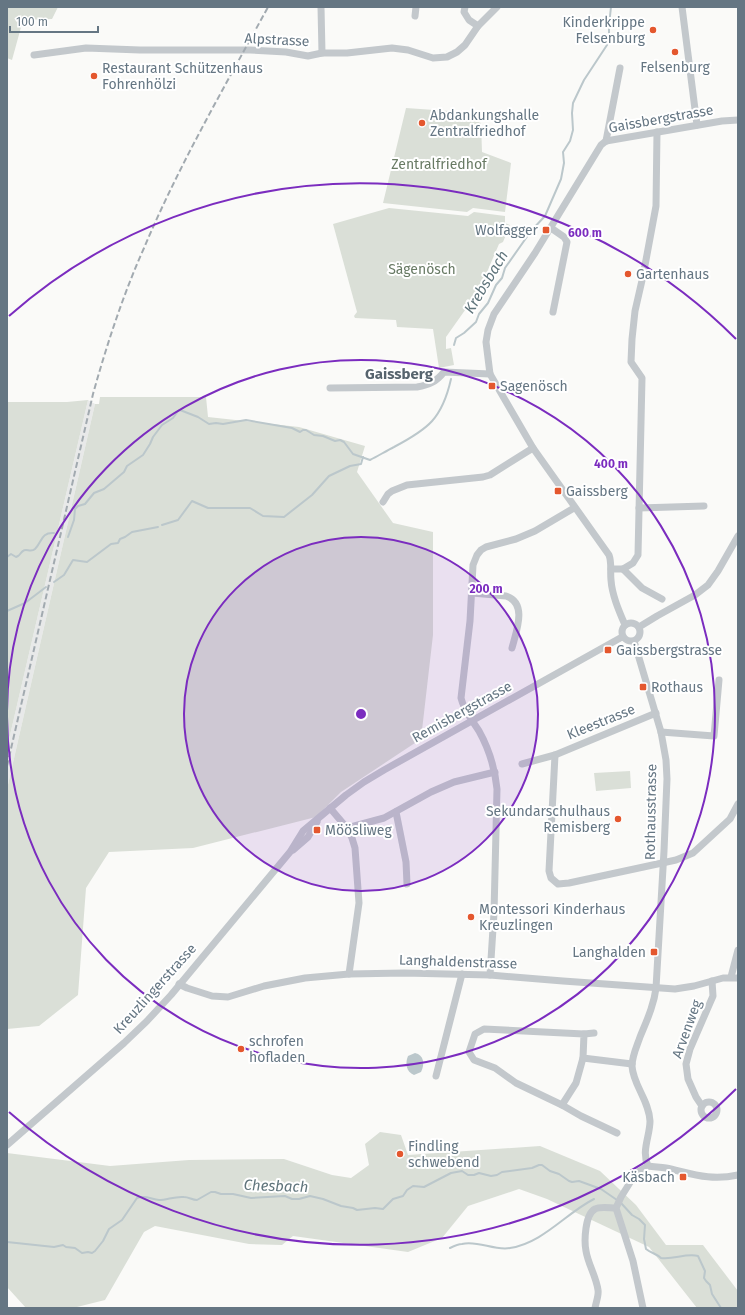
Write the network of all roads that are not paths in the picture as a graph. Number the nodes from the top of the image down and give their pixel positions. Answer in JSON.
{"nodes":[{"id":1,"x":321,"y":7,"type":"edge"},
{"id":2,"x":416,"y":7,"type":"edge"},
{"id":3,"x":465,"y":7,"type":"edge"},
{"id":4,"x":497,"y":7,"type":"edge"},
{"id":5,"x":682,"y":7,"type":"edge"},
{"id":6,"x":416,"y":16,"type":"dead end"},
{"id":7,"x":478,"y":26,"type":"junction"},
{"id":8,"x":322,"y":53,"type":"junction"},
{"id":9,"x":34,"y":55,"type":"dead end"},
{"id":10,"x":620,"y":68,"type":"dead end"},
{"id":11,"x":738,"y":120,"type":"edge"},
{"id":12,"x":697,"y":126,"type":"junction"},
{"id":13,"x":657,"y":132,"type":"junction"},
{"id":14,"x":606,"y":141,"type":"junction"},
{"id":15,"x":551,"y":228,"type":"junction"},
{"id":16,"x":553,"y":312,"type":"dead end"},
{"id":17,"x":490,"y":374,"type":"junction"},
{"id":18,"x":330,"y":388,"type":"dead end"},
{"id":19,"x":533,"y":448,"type":"junction"},
{"id":20,"x":383,"y":502,"type":"dead end"},
{"id":21,"x":704,"y":506,"type":"dead end"},
{"id":22,"x":574,"y":508,"type":"junction"},
{"id":23,"x":639,"y":508,"type":"junction"},
{"id":24,"x":738,"y":536,"type":"edge"},
{"id":25,"x":611,"y":569,"type":"junction"},
{"id":26,"x":623,"y":569,"type":"junction"},
{"id":27,"x":472,"y":593,"type":"junction"},
{"id":28,"x":662,"y":599,"type":"dead end"},
{"id":29,"x":625,"y":625,"type":"junction"},
{"id":30,"x":639,"y":628,"type":"junction"},
{"id":31,"x":622,"y":636,"type":"junction"},
{"id":32,"x":634,"y":641,"type":"junction"},
{"id":33,"x":512,"y":648,"type":"dead end"},
{"id":34,"x":719,"y":680,"type":"dead end"},
{"id":35,"x":656,"y":713,"type":"junction"},
{"id":36,"x":472,"y":721,"type":"junction"},
{"id":37,"x":661,"y":732,"type":"junction"},
{"id":38,"x":555,"y":754,"type":"junction"},
{"id":39,"x":522,"y":764,"type":"dead end"},
{"id":40,"x":495,"y":772,"type":"junction"},
{"id":41,"x":738,"y":804,"type":"edge"},
{"id":42,"x":330,"y":808,"type":"junction"},
{"id":43,"x":396,"y":812,"type":"junction"},
{"id":44,"x":347,"y":828,"type":"junction"},
{"id":45,"x":290,"y":852,"type":"joint"},
{"id":46,"x":663,"y":862,"type":"junction"},
{"id":47,"x":407,"y":884,"type":"dead end"},
{"id":48,"x":738,"y":950,"type":"edge"},
{"id":49,"x":349,"y":974,"type":"junction"},
{"id":50,"x":462,"y":974,"type":"junction"},
{"id":51,"x":490,"y":975,"type":"junction"},
{"id":52,"x":735,"y":978,"type":"edge"},
{"id":53,"x":712,"y":981,"type":"junction"},
{"id":54,"x":180,"y":984,"type":"junction"},
{"id":55,"x":656,"y":988,"type":"junction"},
{"id":56,"x":584,"y":1034,"type":"junction"},
{"id":57,"x":594,"y":1034,"type":"dead end"},
{"id":58,"x":583,"y":1058,"type":"junction"},
{"id":59,"x":632,"y":1064,"type":"junction"},
{"id":60,"x":436,"y":1076,"type":"dead end"},
{"id":61,"x":562,"y":1105,"type":"junction"},
{"id":62,"x":702,"y":1106,"type":"dead end"},
{"id":63,"x":617,"y":1133,"type":"dead end"},
{"id":64,"x":7,"y":1145,"type":"edge"},
{"id":65,"x":648,"y":1166,"type":"junction"},
{"id":66,"x":738,"y":1175,"type":"edge"},
{"id":67,"x":618,"y":1203,"type":"junction"},
{"id":68,"x":595,"y":1308,"type":"edge"},
{"id":69,"x":643,"y":1308,"type":"edge"}],
"edges":[{"from":1,"to":8,"type":"street"},
{"from":2,"to":6,"type":"street"},
{"from":3,"to":7,"type":"street"},
{"from":4,"to":7,"type":"street","name":"Alpstrasse"},
{"from":5,"to":12,"type":"street"},
{"from":7,"to":8,"type":"street","name":"Alpstrasse"},
{"from":8,"to":9,"type":"street","name":"Alpstrasse"},
{"from":10,"to":14,"type":"street"},
{"from":11,"to":12,"type":"street","name":"Gaissbergstrasse"},
{"from":12,"to":13,"type":"street","name":"Gaissbergstrasse"},
{"from":13,"to":14,"type":"street","name":"Gaissbergstrasse"},
{"from":13,"to":23,"type":"street"},
{"from":14,"to":15,"type":"street","name":"Gaissbergstrasse"},
{"from":15,"to":16,"type":"street"},
{"from":15,"to":17,"type":"street","name":"Gaissbergstrasse"},
{"from":17,"to":18,"type":"street"},
{"from":17,"to":19,"type":"street","name":"Gaissbergstrasse"},
{"from":19,"to":20,"type":"street"},
{"from":19,"to":22,"type":"street","name":"Gaissbergstrasse"},
{"from":21,"to":23,"type":"street"},
{"from":22,"to":25,"type":"street","name":"Gaissbergstrasse"},
{"from":22,"to":27,"type":"street"},
{"from":23,"to":26,"type":"street"},
{"from":24,"to":30,"type":"street"},
{"from":25,"to":26,"type":"street"},
{"from":25,"to":29,"type":"street","name":"Gaissbergstrasse"},
{"from":26,"to":28,"type":"street"},
{"from":27,"to":33,"type":"street"},
{"from":27,"to":36,"type":"street"},
{"from":29,"to":30,"type":"street"},
{"from":29,"to":31,"type":"street"},
{"from":30,"to":32,"type":"street"},
{"from":31,"to":32,"type":"street"},
{"from":31,"to":36,"type":"street","name":"Remisbergstrasse"},
{"from":32,"to":35,"type":"street","name":"Rothausstrasse"},
{"from":34,"to":37,"type":"street"},
{"from":35,"to":37,"type":"street","name":"Rothausstrasse"},
{"from":35,"to":38,"type":"street","name":"Kleestrasse"},
{"from":36,"to":40,"type":"street"},
{"from":36,"to":42,"type":"street","name":"Remisbergstrasse"},
{"from":37,"to":46,"type":"street","name":"Rothausstrasse"},
{"from":38,"to":39,"type":"street","name":"Kleestrasse"},
{"from":38,"to":46,"type":"street","name":"Kleestrasse"},
{"from":40,"to":43,"type":"street"},
{"from":40,"to":51,"type":"street"},
{"from":41,"to":46,"type":"street"},
{"from":42,"to":44,"type":"street"},
{"from":42,"to":45,"type":"street","name":"Remisbergstrasse"},
{"from":43,"to":44,"type":"street"},
{"from":43,"to":47,"type":"street"},
{"from":44,"to":49,"type":"street"},
{"from":45,"to":54,"type":"street","name":"Kreuzlingerstrasse"},
{"from":46,"to":55,"type":"street","name":"Rothausstrasse"},
{"from":48,"to":52,"type":"street"},
{"from":49,"to":50,"type":"street","name":"Langhaldenstrasse"},
{"from":49,"to":54,"type":"street","name":"Langhaldenstrasse"},
{"from":50,"to":51,"type":"street","name":"Langhaldenstrasse"},
{"from":50,"to":60,"type":"street"},
{"from":51,"to":55,"type":"street","name":"Langhaldenstrasse"},
{"from":52,"to":53,"type":"street","name":"Langhaldenstrasse"},
{"from":53,"to":55,"type":"street","name":"Langhaldenstrasse"},
{"from":53,"to":62,"type":"street","name":"Arvenweg"},
{"from":54,"to":64,"type":"street","name":"Kreuzlingerstrasse"},
{"from":55,"to":59,"type":"street","name":"Rothausstrasse"},
{"from":56,"to":57,"type":"street"},
{"from":56,"to":58,"type":"street"},
{"from":56,"to":61,"type":"street"},
{"from":58,"to":59,"type":"street"},
{"from":58,"to":61,"type":"street"},
{"from":59,"to":65,"type":"street"},
{"from":61,"to":63,"type":"street"},
{"from":65,"to":66,"type":"street"},
{"from":65,"to":67,"type":"street"},
{"from":67,"to":68,"type":"street"},
{"from":67,"to":69,"type":"street"}]}
